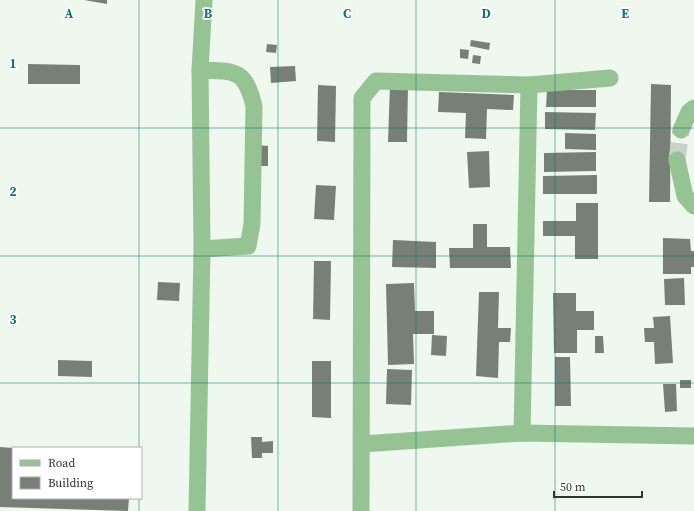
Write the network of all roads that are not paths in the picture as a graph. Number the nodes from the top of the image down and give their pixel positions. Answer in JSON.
{"nodes":[{"id":1,"x":204,"y":0,"type":"edge"},
{"id":2,"x":200,"y":70,"type":"junction"},
{"id":3,"x":610,"y":78,"type":"dead end"},
{"id":4,"x":529,"y":85,"type":"junction"},
{"id":5,"x":694,"y":108,"type":"edge"},
{"id":6,"x":681,"y":130,"type":"tunnel mouth"},
{"id":7,"x":677,"y":160,"type":"tunnel mouth"},
{"id":8,"x":694,"y":206,"type":"edge"},
{"id":9,"x":202,"y":249,"type":"junction"},
{"id":10,"x":522,"y":433,"type":"junction"},
{"id":11,"x":694,"y":436,"type":"edge"},
{"id":12,"x":362,"y":444,"type":"junction"},
{"id":13,"x":197,"y":511,"type":"edge"},
{"id":14,"x":361,"y":511,"type":"edge"}],
"edges":[{"from":1,"to":2,"type":"street"},
{"from":2,"to":9,"type":"street"},
{"from":2,"to":9,"type":"street"},
{"from":3,"to":4,"type":"street"},
{"from":4,"to":10,"type":"street"},
{"from":4,"to":12,"type":"street"},
{"from":5,"to":6,"type":"street"},
{"from":7,"to":8,"type":"street"},
{"from":9,"to":13,"type":"street"},
{"from":10,"to":11,"type":"street"},
{"from":10,"to":12,"type":"street"},
{"from":12,"to":14,"type":"street"}]}
